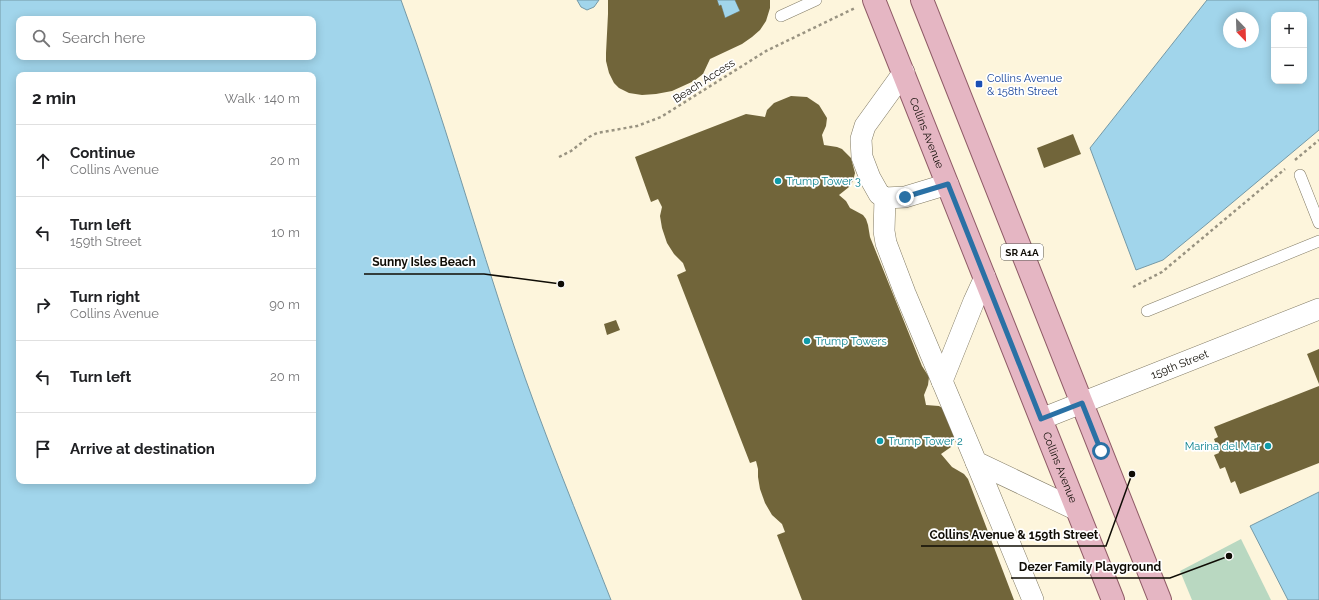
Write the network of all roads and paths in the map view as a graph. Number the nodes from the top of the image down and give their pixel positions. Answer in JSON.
{"nodes":[{"id":1,"x":816,"y":0,"type":"edge"},
{"id":2,"x":922,"y":0,"type":"edge"},
{"id":3,"x":865,"y":4,"type":"edge"},
{"id":4,"x":781,"y":16,"type":"dead end"},
{"id":5,"x":904,"y":72,"type":"junction"},
{"id":6,"x":1319,"y":140,"type":"edge"},
{"id":7,"x":559,"y":157,"type":"dead end"},
{"id":8,"x":1295,"y":160,"type":"dead end"},
{"id":9,"x":1289,"y":166,"type":"dead end"},
{"id":10,"x":1300,"y":175,"type":"dead end"},
{"id":11,"x":948,"y":184,"type":"junction"},
{"id":12,"x":885,"y":198,"type":"junction"},
{"id":13,"x":1319,"y":223,"type":"edge"},
{"id":14,"x":1319,"y":241,"type":"edge"},
{"id":15,"x":985,"y":277,"type":"junction"},
{"id":16,"x":1133,"y":287,"type":"dead end"},
{"id":17,"x":1319,"y":310,"type":"edge"},
{"id":18,"x":1148,"y":311,"type":"dead end"},
{"id":19,"x":942,"y":381,"type":"junction"},
{"id":20,"x":1082,"y":403,"type":"junction"},
{"id":21,"x":1041,"y":419,"type":"junction"},
{"id":22,"x":976,"y":462,"type":"junction"},
{"id":23,"x":1077,"y":510,"type":"junction"},
{"id":24,"x":1108,"y":598,"type":"edge"},
{"id":25,"x":1033,"y":600,"type":"edge"},
{"id":26,"x":1160,"y":600,"type":"edge"}],
"edges":[{"from":1,"to":4,"type":"lane"},
{"from":2,"to":20,"type":"main road","number":"SR A1A"},
{"from":3,"to":5,"type":"main road","name":"Collins Avenue"},
{"from":3,"to":7,"type":"path","name":"Beach Access"},
{"from":5,"to":11,"type":"main road","name":"Collins Avenue"},
{"from":5,"to":12,"type":"street"},
{"from":6,"to":8,"type":"path"},
{"from":9,"to":16,"type":"path"},
{"from":10,"to":13,"type":"lane"},
{"from":11,"to":12,"type":"street"},
{"from":11,"to":15,"type":"main road","name":"Collins Avenue"},
{"from":12,"to":19,"type":"street"},
{"from":14,"to":18,"type":"lane"},
{"from":15,"to":19,"type":"street"},
{"from":15,"to":21,"type":"main road","name":"Collins Avenue"},
{"from":17,"to":20,"type":"street","name":"159th Street"},
{"from":19,"to":22,"type":"street"},
{"from":20,"to":21,"type":"street","name":"159th Street"},
{"from":20,"to":26,"type":"main road","number":"SR A1A"},
{"from":21,"to":23,"type":"main road","name":"Collins Avenue"},
{"from":22,"to":23,"type":"street"},
{"from":22,"to":25,"type":"street"},
{"from":23,"to":24,"type":"main road","name":"Collins Avenue"}]}
